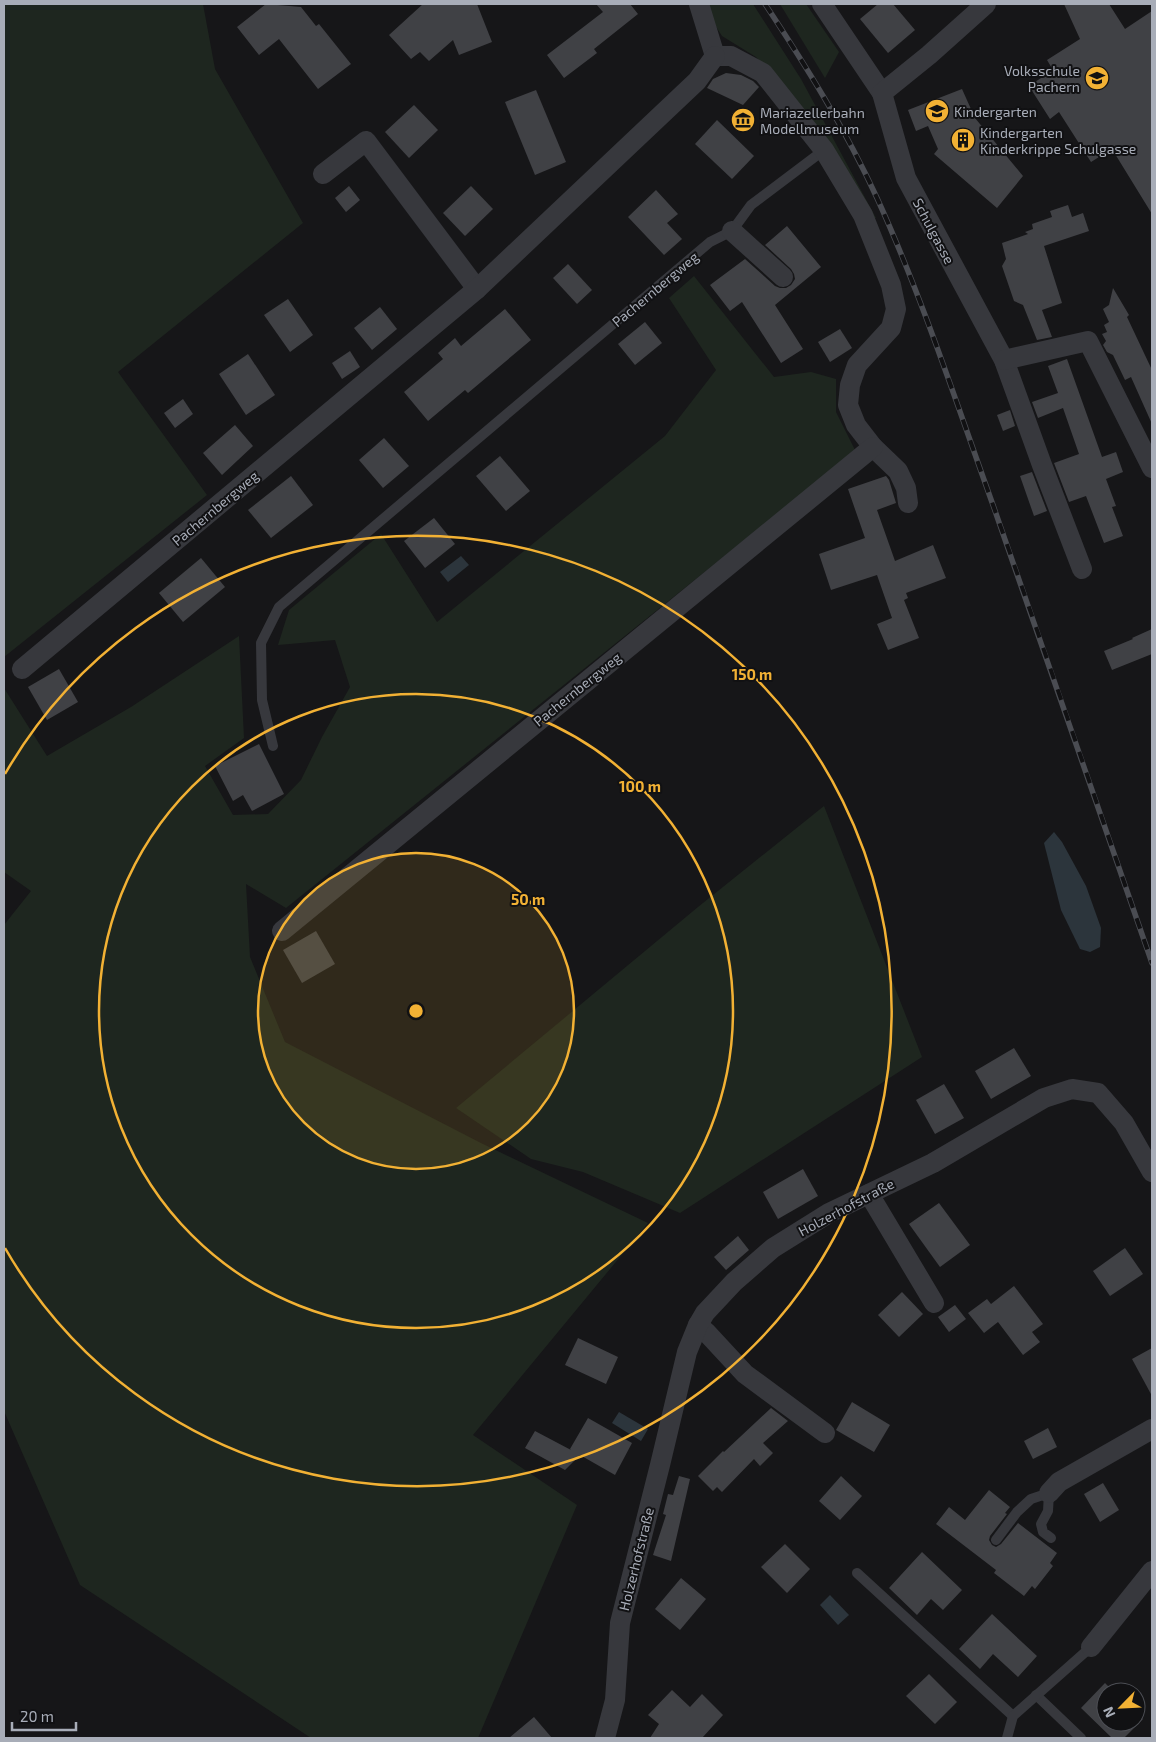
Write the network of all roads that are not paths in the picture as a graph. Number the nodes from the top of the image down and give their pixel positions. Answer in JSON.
{"nodes":[{"id":1,"x":699,"y":4,"type":"edge"},
{"id":2,"x":822,"y":4,"type":"edge"},
{"id":3,"x":986,"y":4,"type":"edge"},
{"id":4,"x":715,"y":56,"type":"junction"},
{"id":5,"x":882,"y":93,"type":"junction"},
{"id":6,"x":824,"y":150,"type":"junction"},
{"id":7,"x":323,"y":174,"type":"dead end"},
{"id":8,"x":732,"y":231,"type":"junction"},
{"id":9,"x":783,"y":277,"type":"dead end"},
{"id":10,"x":477,"y":289,"type":"junction"},
{"id":11,"x":1004,"y":360,"type":"junction"},
{"id":12,"x":873,"y":448,"type":"junction"},
{"id":13,"x":1152,"y":468,"type":"edge"},
{"id":14,"x":908,"y":503,"type":"dead end"},
{"id":15,"x":1082,"y":570,"type":"dead end"},
{"id":16,"x":22,"y":669,"type":"dead end"},
{"id":17,"x":273,"y":746,"type":"dead end"},
{"id":18,"x":282,"y":931,"type":"dead end"},
{"id":19,"x":1152,"y":1172,"type":"edge"},
{"id":20,"x":869,"y":1194,"type":"junction"},
{"id":21,"x":934,"y":1303,"type":"dead end"},
{"id":22,"x":698,"y":1325,"type":"junction"},
{"id":23,"x":1152,"y":1429,"type":"edge"},
{"id":24,"x":825,"y":1433,"type":"dead end"},
{"id":25,"x":1049,"y":1493,"type":"junction"},
{"id":26,"x":1051,"y":1538,"type":"dead end"},
{"id":27,"x":996,"y":1540,"type":"dead end"},
{"id":28,"x":1152,"y":1572,"type":"edge"},
{"id":29,"x":857,"y":1573,"type":"dead end"},
{"id":30,"x":1091,"y":1647,"type":"joint"},
{"id":31,"x":1036,"y":1696,"type":"junction"},
{"id":32,"x":1013,"y":1716,"type":"junction"},
{"id":33,"x":605,"y":1738,"type":"edge"},
{"id":34,"x":1007,"y":1738,"type":"edge"},
{"id":35,"x":1081,"y":1738,"type":"edge"}],
"edges":[{"from":1,"to":4,"type":"street"},
{"from":2,"to":5,"type":"street","name":"Schulgasse"},
{"from":3,"to":5,"type":"street"},
{"from":4,"to":6,"type":"street"},
{"from":4,"to":10,"type":"street","name":"Pachernbergweg"},
{"from":5,"to":11,"type":"street","name":"Schulgasse"},
{"from":6,"to":8,"type":"lane","name":"Pachernbergweg"},
{"from":6,"to":12,"type":"street"},
{"from":7,"to":10,"type":"street"},
{"from":8,"to":9,"type":"street"},
{"from":8,"to":17,"type":"lane","name":"Pachernbergweg"},
{"from":10,"to":16,"type":"street","name":"Pachernbergweg"},
{"from":11,"to":13,"type":"street"},
{"from":11,"to":15,"type":"street","name":"Schulgasse"},
{"from":12,"to":14,"type":"street"},
{"from":12,"to":18,"type":"street","name":"Pachernbergweg"},
{"from":19,"to":20,"type":"street","name":"Holzerhofstraße"},
{"from":20,"to":21,"type":"street"},
{"from":20,"to":22,"type":"street","name":"Holzerhofstraße"},
{"from":22,"to":24,"type":"street"},
{"from":22,"to":33,"type":"street","name":"Holzerhofstraße"},
{"from":23,"to":25,"type":"street"},
{"from":25,"to":26,"type":"lane"},
{"from":25,"to":27,"type":"lane"},
{"from":28,"to":30,"type":"street"},
{"from":29,"to":32,"type":"lane"},
{"from":30,"to":31,"type":"lane"},
{"from":31,"to":32,"type":"lane"},
{"from":31,"to":35,"type":"lane"},
{"from":32,"to":34,"type":"lane"}]}
